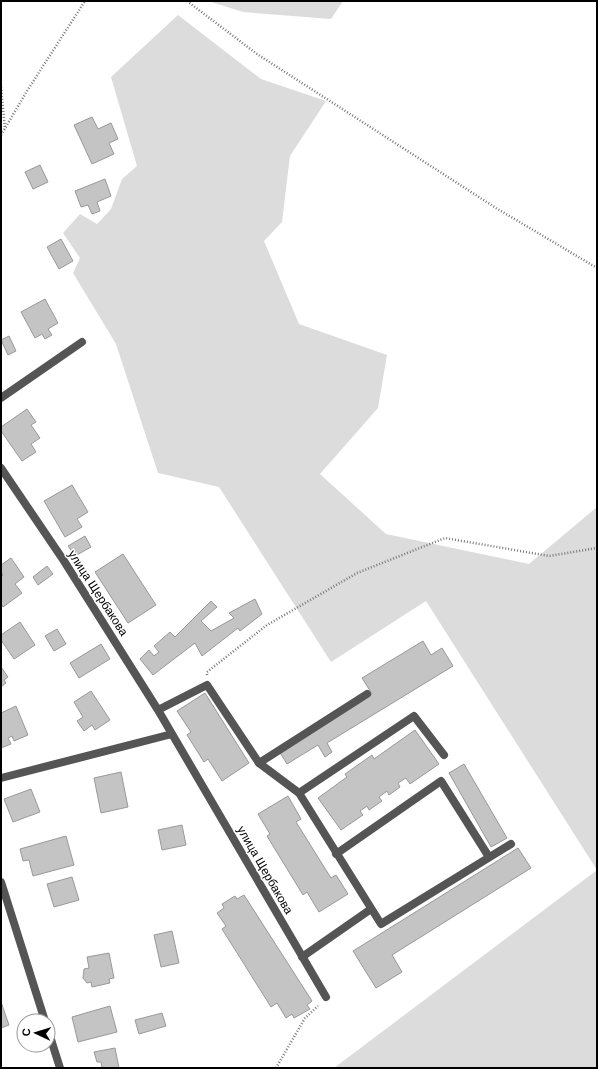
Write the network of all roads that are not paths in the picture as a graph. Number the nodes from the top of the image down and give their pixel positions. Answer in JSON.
{"nodes":[{"id":1,"x":82,"y":342,"type":"dead end"},
{"id":2,"x":1,"y":398,"type":"edge"},
{"id":3,"x":1,"y":468,"type":"edge"},
{"id":4,"x":367,"y":694,"type":"dead end"},
{"id":5,"x":158,"y":710,"type":"junction"},
{"id":6,"x":172,"y":734,"type":"junction"},
{"id":7,"x":444,"y":755,"type":"dead end"},
{"id":8,"x":259,"y":763,"type":"junction"},
{"id":9,"x":1,"y":778,"type":"edge"},
{"id":10,"x":299,"y":793,"type":"junction"},
{"id":11,"x":511,"y":844,"type":"dead end"},
{"id":12,"x":336,"y":854,"type":"junction"},
{"id":13,"x":489,"y":857,"type":"junction"},
{"id":14,"x":1,"y":882,"type":"edge"},
{"id":15,"x":371,"y":909,"type":"junction"},
{"id":16,"x":302,"y":957,"type":"junction"},
{"id":17,"x":326,"y":997,"type":"road end"},
{"id":18,"x":42,"y":1013,"type":"edge"},
{"id":19,"x":55,"y":1053,"type":"edge"},
{"id":20,"x":60,"y":1068,"type":"edge"}],
"edges":[{"from":1,"to":2,"type":"street"},
{"from":3,"to":5,"type":"street","name":"улица Щербакова"},
{"from":4,"to":8,"type":"street"},
{"from":5,"to":6,"type":"street","name":"улица Щербакова"},
{"from":5,"to":8,"type":"street"},
{"from":6,"to":9,"type":"street"},
{"from":6,"to":16,"type":"street","name":"улица Щербакова"},
{"from":7,"to":10,"type":"street"},
{"from":8,"to":10,"type":"street"},
{"from":10,"to":12,"type":"street"},
{"from":11,"to":13,"type":"street"},
{"from":12,"to":13,"type":"street"},
{"from":12,"to":15,"type":"street"},
{"from":13,"to":15,"type":"street"},
{"from":14,"to":18,"type":"street"},
{"from":15,"to":16,"type":"street"},
{"from":16,"to":17,"type":"street","name":"улица Щербакова"},
{"from":19,"to":20,"type":"street"}]}
